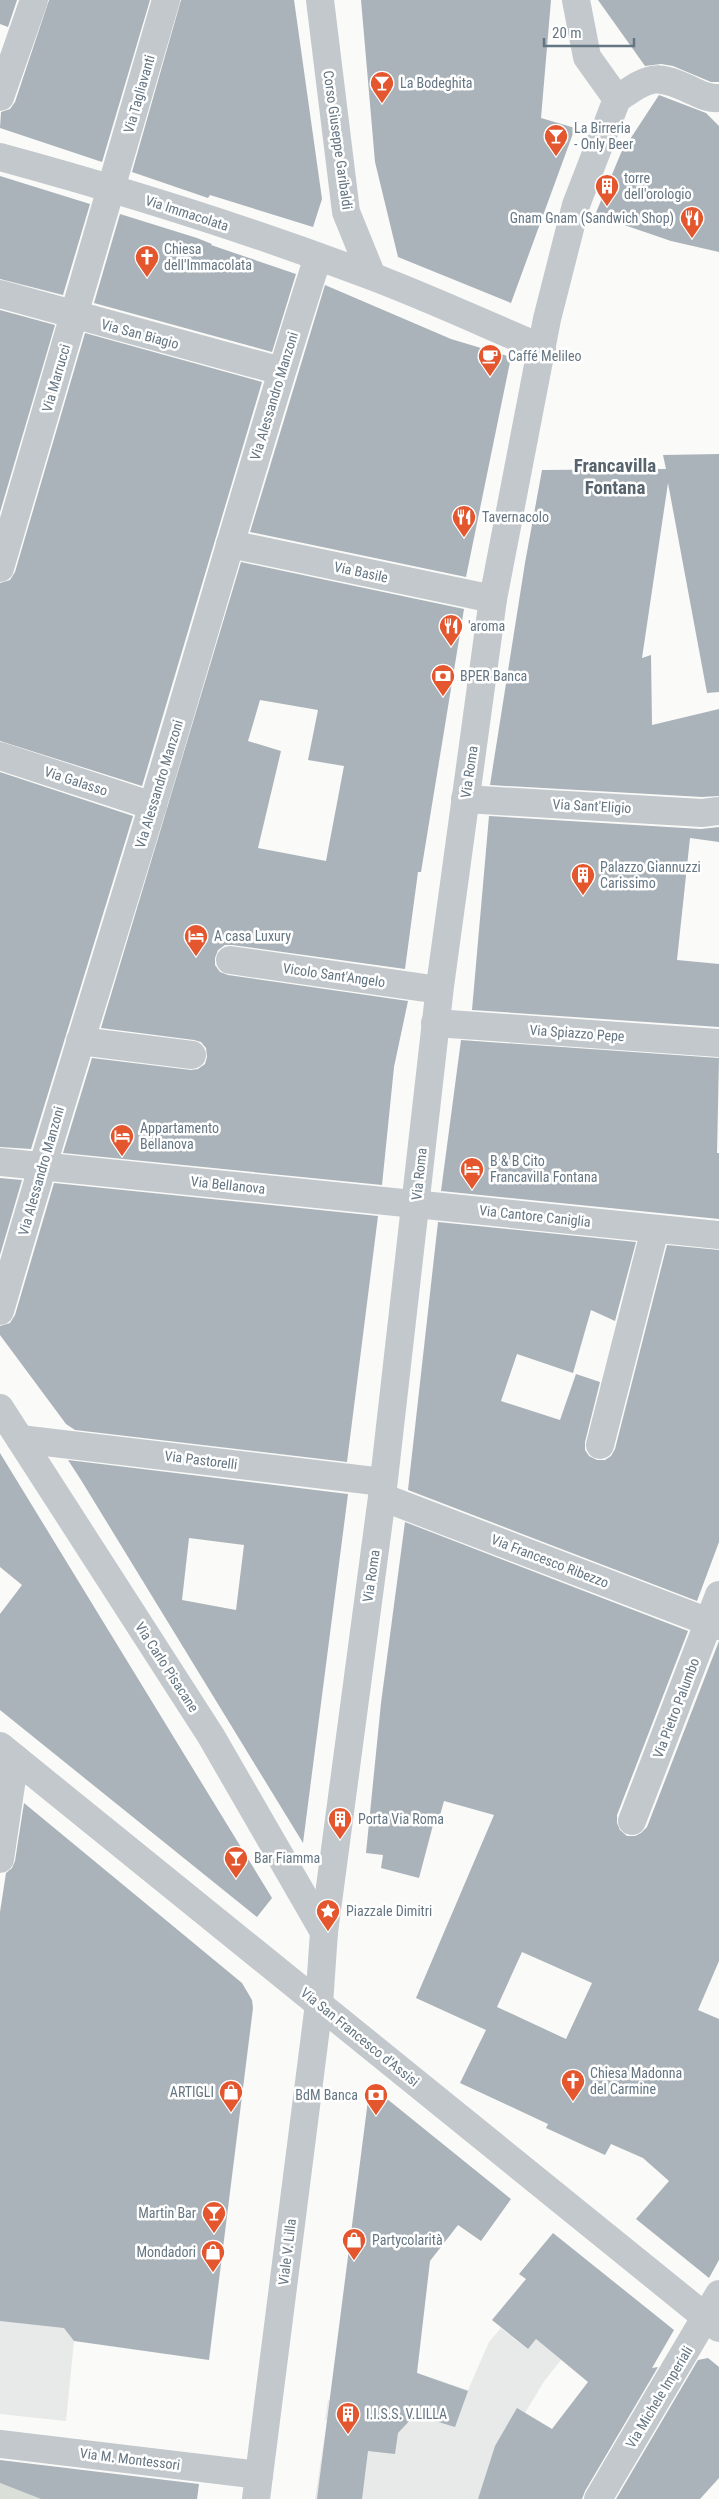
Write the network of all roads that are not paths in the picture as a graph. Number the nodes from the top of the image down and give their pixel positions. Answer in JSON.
{"nodes":[{"id":1,"x":34,"y":0,"type":"edge"},
{"id":2,"x":166,"y":0,"type":"edge"},
{"id":3,"x":320,"y":0,"type":"edge"},
{"id":4,"x":576,"y":0,"type":"edge"},
{"id":5,"x":10,"y":38,"type":"edge"},
{"id":6,"x":0,"y":97,"type":"edge"},
{"id":7,"x":719,"y":98,"type":"edge"},
{"id":8,"x":617,"y":99,"type":"junction"},
{"id":9,"x":0,"y":157,"type":"edge"},
{"id":10,"x":111,"y":188,"type":"junction"},
{"id":11,"x":318,"y":257,"type":"junction"},
{"id":12,"x":372,"y":276,"type":"junction"},
{"id":13,"x":0,"y":294,"type":"edge"},
{"id":14,"x":74,"y":316,"type":"junction"},
{"id":15,"x":542,"y":348,"type":"junction"},
{"id":16,"x":281,"y":371,"type":"junction"},
{"id":17,"x":230,"y":544,"type":"junction"},
{"id":18,"x":0,"y":568,"type":"edge"},
{"id":19,"x":493,"y":599,"type":"junction"},
{"id":20,"x":0,"y":756,"type":"edge"},
{"id":21,"x":465,"y":799,"type":"junction"},
{"id":22,"x":153,"y":806,"type":"junction"},
{"id":23,"x":719,"y":811,"type":"edge"},
{"id":24,"x":230,"y":960,"type":"dead end"},
{"id":25,"x":439,"y":990,"type":"junction"},
{"id":26,"x":435,"y":1023,"type":"junction"},
{"id":27,"x":80,"y":1041,"type":"junction"},
{"id":28,"x":719,"y":1043,"type":"edge"},
{"id":29,"x":192,"y":1055,"type":"dead end"},
{"id":30,"x":0,"y":1162,"type":"edge"},
{"id":31,"x":41,"y":1166,"type":"junction"},
{"id":32,"x":416,"y":1204,"type":"junction"},
{"id":33,"x":655,"y":1229,"type":"junction"},
{"id":34,"x":719,"y":1235,"type":"edge"},
{"id":35,"x":0,"y":1311,"type":"edge"},
{"id":36,"x":0,"y":1408,"type":"edge"},
{"id":37,"x":20,"y":1439,"type":"junction"},
{"id":38,"x":600,"y":1445,"type":"dead end"},
{"id":39,"x":382,"y":1489,"type":"junction"},
{"id":40,"x":719,"y":1595,"type":"edge"},
{"id":41,"x":714,"y":1624,"type":"edge"},
{"id":42,"x":8,"y":1752,"type":"edge"},
{"id":43,"x":632,"y":1821,"type":"dead end"},
{"id":44,"x":0,"y":1859,"type":"edge"},
{"id":45,"x":324,"y":1932,"type":"junction"},
{"id":46,"x":319,"y":2004,"type":"junction"},
{"id":47,"x":719,"y":2294,"type":"edge"},
{"id":48,"x":712,"y":2323,"type":"edge"},
{"id":49,"x":0,"y":2444,"type":"edge"},
{"id":50,"x":258,"y":2487,"type":"edge"},
{"id":51,"x":598,"y":2499,"type":"edge"}],
"edges":[{"from":1,"to":5,"type":"street"},
{"from":2,"to":10,"type":"street","name":"Via Tagliavanti"},
{"from":3,"to":12,"type":"street","name":"Corso Giuseppe Garibaldi"},
{"from":4,"to":8,"type":"street"},
{"from":5,"to":6,"type":"street"},
{"from":7,"to":8,"type":"street"},
{"from":8,"to":15,"type":"street","name":"Via Roma"},
{"from":9,"to":10,"type":"street","name":"Via Immacolata"},
{"from":10,"to":11,"type":"street","name":"Via Immacolata"},
{"from":10,"to":14,"type":"street","name":"Via Marrucci"},
{"from":11,"to":12,"type":"street","name":"Via Immacolata"},
{"from":11,"to":16,"type":"street","name":"Via Alessandro Manzoni"},
{"from":12,"to":15,"type":"street","name":"Via Immacolata"},
{"from":13,"to":14,"type":"street","name":"Via San Biagio"},
{"from":14,"to":16,"type":"street","name":"Via San Biagio"},
{"from":14,"to":18,"type":"street","name":"Via Marrucci"},
{"from":15,"to":19,"type":"street","name":"Via Roma"},
{"from":16,"to":17,"type":"street","name":"Via Alessandro Manzoni"},
{"from":17,"to":19,"type":"street","name":"Via Basile"},
{"from":17,"to":22,"type":"street","name":"Via Alessandro Manzoni"},
{"from":19,"to":21,"type":"street","name":"Via Roma"},
{"from":20,"to":22,"type":"street","name":"Via Galasso"},
{"from":21,"to":23,"type":"street","name":"Via Sant'Eligio"},
{"from":21,"to":25,"type":"street","name":"Via Roma"},
{"from":22,"to":27,"type":"street","name":"Via Alessandro Manzoni"},
{"from":24,"to":25,"type":"street","name":"Vicolo Sant'Angelo"},
{"from":25,"to":26,"type":"street","name":"Via Roma"},
{"from":26,"to":28,"type":"street","name":"Via Spiazzo Pepe"},
{"from":26,"to":32,"type":"street","name":"Via Roma"},
{"from":27,"to":29,"type":"street"},
{"from":27,"to":31,"type":"street","name":"Via Alessandro Manzoni"},
{"from":30,"to":31,"type":"street","name":"Via Bellanova"},
{"from":31,"to":32,"type":"street","name":"Via Bellanova"},
{"from":31,"to":35,"type":"street","name":"Via Alessandro Manzoni"},
{"from":32,"to":33,"type":"street","name":"Via Cantore Caniglia"},
{"from":32,"to":39,"type":"street","name":"Via Roma"},
{"from":33,"to":34,"type":"street","name":"Via Cantore Caniglia"},
{"from":33,"to":38,"type":"street"},
{"from":36,"to":37,"type":"street","name":"Via Carlo Pisacane"},
{"from":37,"to":39,"type":"street","name":"Via Pastorelli"},
{"from":37,"to":45,"type":"street","name":"Via Carlo Pisacane"},
{"from":39,"to":41,"type":"street","name":"Via Francesco Ribezzo"},
{"from":39,"to":45,"type":"street","name":"Via Roma"},
{"from":40,"to":41,"type":"street","name":"Via Pietro Palumbo"},
{"from":41,"to":43,"type":"street","name":"Via Pietro Palumbo"},
{"from":42,"to":44,"type":"street"},
{"from":42,"to":46,"type":"street","name":"Via San Francesco d'Assisi"},
{"from":45,"to":46,"type":"street","name":"Via Roma"},
{"from":46,"to":48,"type":"street","name":"Via San Francesco d'Assisi"},
{"from":46,"to":50,"type":"street","name":"Viale V. Lilla"},
{"from":47,"to":48,"type":"street","name":"Via Michele Imperiali"},
{"from":48,"to":51,"type":"street","name":"Via Michele Imperiali"},
{"from":49,"to":50,"type":"street","name":"Via M. Montessori"}]}
